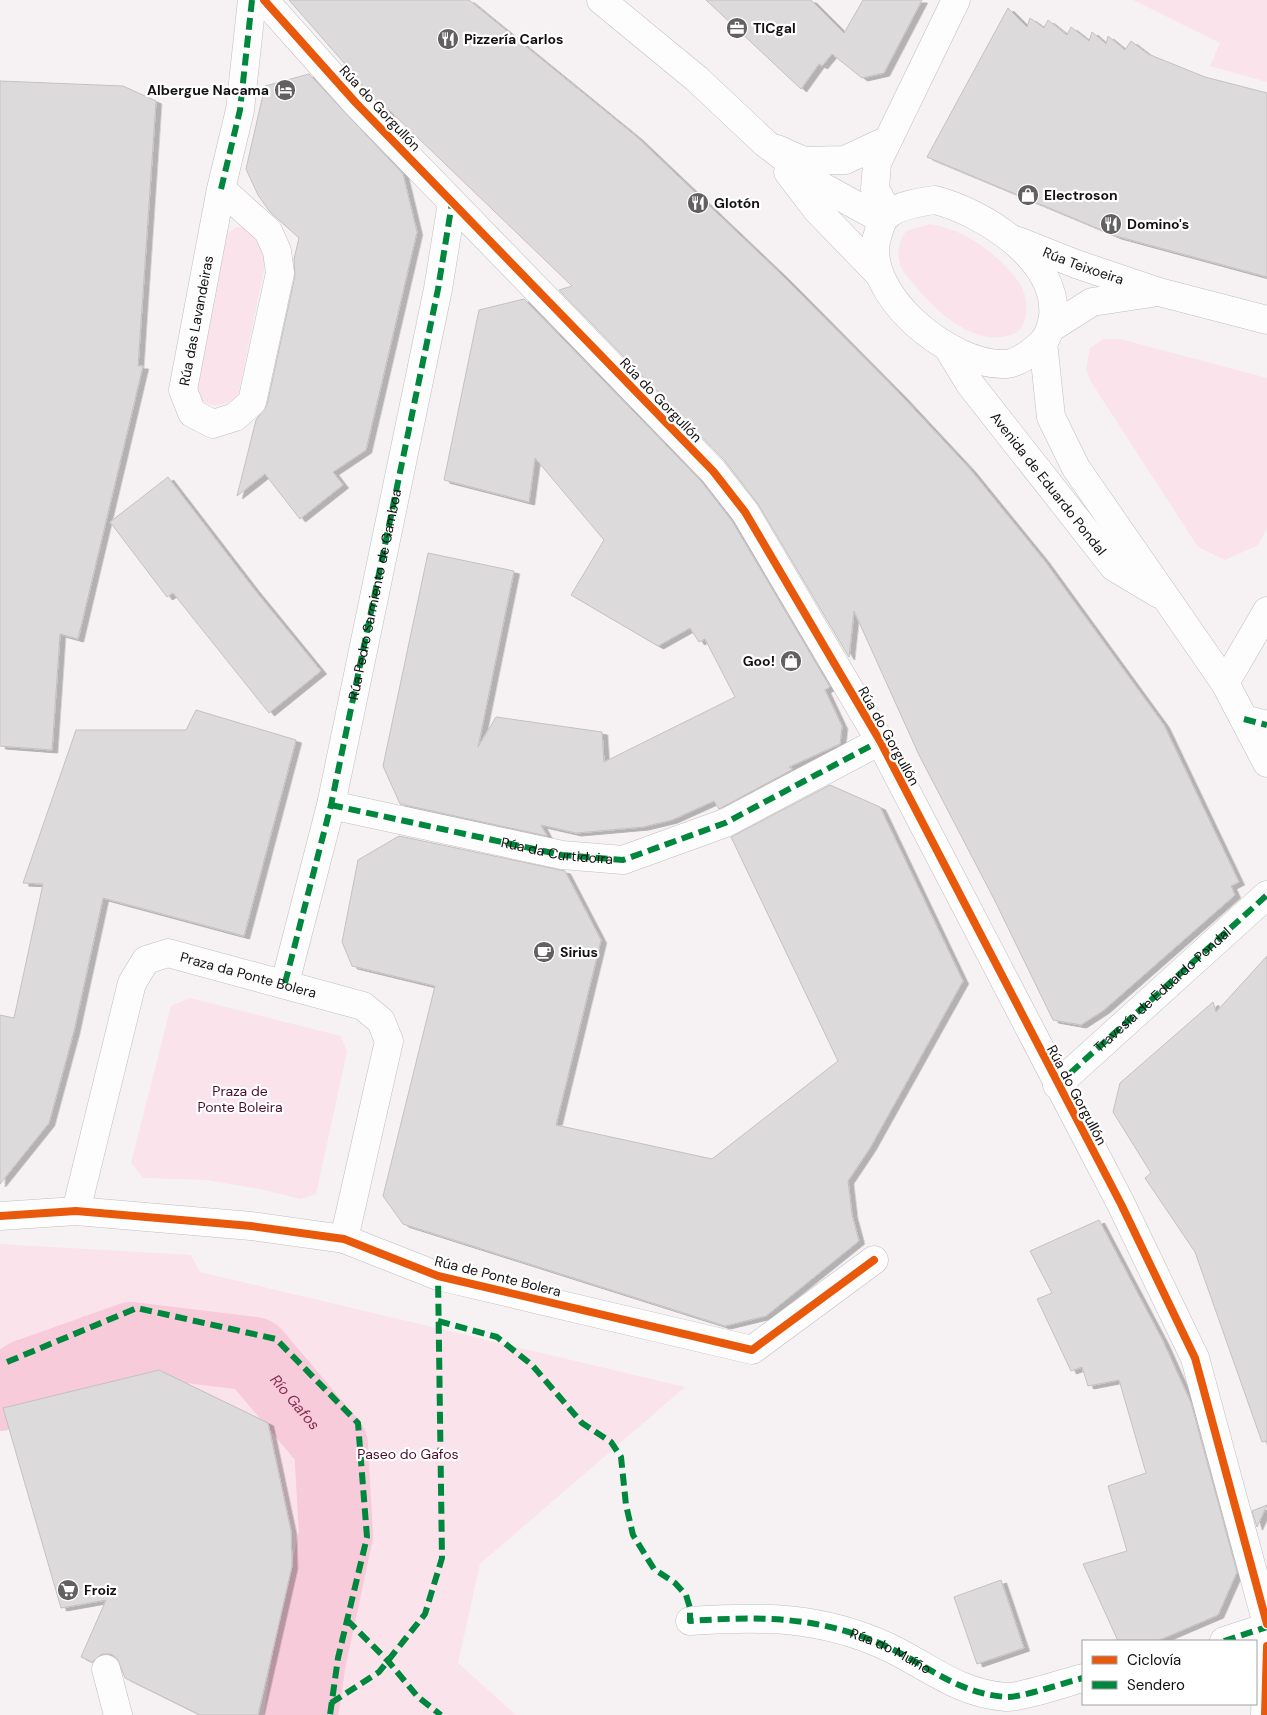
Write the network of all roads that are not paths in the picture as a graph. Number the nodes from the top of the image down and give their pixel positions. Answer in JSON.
{"nodes":[{"id":1,"x":252,"y":0,"type":"edge"},
{"id":2,"x":264,"y":0,"type":"edge"},
{"id":3,"x":601,"y":0,"type":"edge"},
{"id":4,"x":956,"y":0,"type":"edge"},
{"id":5,"x":888,"y":140,"type":"junction"},
{"id":6,"x":765,"y":143,"type":"junction"},
{"id":7,"x":221,"y":189,"type":"junction"},
{"id":8,"x":452,"y":202,"type":"junction"},
{"id":9,"x":886,"y":217,"type":"junction"},
{"id":10,"x":1010,"y":238,"type":"junction"},
{"id":11,"x":878,"y":273,"type":"junction"},
{"id":12,"x":1159,"y":292,"type":"junction"},
{"id":13,"x":1267,"y":320,"type":"edge"},
{"id":14,"x":1047,"y":335,"type":"junction"},
{"id":15,"x":948,"y":348,"type":"junction"},
{"id":16,"x":1169,"y":600,"type":"junction"},
{"id":17,"x":1267,"y":611,"type":"edge"},
{"id":18,"x":1225,"y":683,"type":"junction"},
{"id":19,"x":1256,"y":722,"type":"edge"},
{"id":20,"x":880,"y":741,"type":"junction"},
{"id":21,"x":1267,"y":763,"type":"edge"},
{"id":22,"x":332,"y":805,"type":"junction"},
{"id":23,"x":1267,"y":895,"type":"edge"},
{"id":24,"x":285,"y":983,"type":"junction"},
{"id":25,"x":1057,"y":1085,"type":"junction"},
{"id":26,"x":76,"y":1211,"type":"junction"},
{"id":27,"x":0,"y":1216,"type":"edge"},
{"id":28,"x":344,"y":1240,"type":"junction"},
{"id":29,"x":874,"y":1260,"type":"dead end"},
{"id":30,"x":690,"y":1621,"type":"dead end"},
{"id":31,"x":1267,"y":1626,"type":"edge"},
{"id":32,"x":1227,"y":1640,"type":"edge"},
{"id":33,"x":1267,"y":1646,"type":"edge"},
{"id":34,"x":106,"y":1669,"type":"dead end"},
{"id":35,"x":1082,"y":1678,"type":"edge"},
{"id":36,"x":118,"y":1715,"type":"edge"},
{"id":37,"x":1265,"y":1715,"type":"edge"}],
"edges":[{"from":1,"to":7,"type":"street","name":"Rúa das Lavandeiras"},
{"from":2,"to":8,"type":"street","name":"Rúa do Gorgullón"},
{"from":3,"to":6,"type":"street"},
{"from":4,"to":5,"type":"street"},
{"from":5,"to":6,"type":"street"},
{"from":5,"to":9,"type":"street"},
{"from":6,"to":9,"type":"street"},
{"from":6,"to":11,"type":"street"},
{"from":7,"to":7,"type":"street","name":"Rúa das Lavandeiras"},
{"from":8,"to":20,"type":"street","name":"Rúa do Gorgullón"},
{"from":8,"to":22,"type":"street","name":"Rúa Pedro Sarmiento de Gamboa"},
{"from":9,"to":10,"type":"street"},
{"from":9,"to":11,"type":"street"},
{"from":10,"to":12,"type":"street","name":"Rúa Teixoeira"},
{"from":10,"to":14,"type":"street"},
{"from":11,"to":15,"type":"street"},
{"from":12,"to":13,"type":"street","name":"Rúa Teixoeira"},
{"from":12,"to":14,"type":"street","name":"Rúa Teixoeira"},
{"from":14,"to":15,"type":"street"},
{"from":14,"to":16,"type":"street","name":"Avenida de Eduardo Pondal"},
{"from":15,"to":16,"type":"street","name":"Avenida de Eduardo Pondal"},
{"from":16,"to":18,"type":"street","name":"Avenida de Eduardo Pondal"},
{"from":17,"to":18,"type":"street"},
{"from":18,"to":19,"type":"street","name":"Avenida de Eduardo Pondal"},
{"from":19,"to":21,"type":"street","name":"Avenida de Eduardo Pondal"},
{"from":20,"to":22,"type":"street","name":"Rúa da Curtidoira"},
{"from":20,"to":25,"type":"street","name":"Rúa do Gorgullón"},
{"from":22,"to":24,"type":"street","name":"Rúa Pedro Sarmiento de Gamboa"},
{"from":23,"to":25,"type":"street","name":"Travesía de Eduardo Pondal"},
{"from":24,"to":26,"type":"street","name":"Praza da Ponte Bolera"},
{"from":24,"to":28,"type":"street","name":"Praza da Ponte Bolera"},
{"from":25,"to":31,"type":"street","name":"Rúa do Gorgullón"},
{"from":26,"to":27,"type":"street","name":"Rúa de Ponte Bolera"},
{"from":26,"to":28,"type":"street","name":"Rúa de Ponte Bolera"},
{"from":28,"to":29,"type":"street","name":"Rúa de Ponte Bolera"},
{"from":30,"to":35,"type":"street","name":"Rúa do Muíño"},
{"from":31,"to":32,"type":"street"},
{"from":33,"to":37,"type":"street"},
{"from":34,"to":36,"type":"street"}]}
